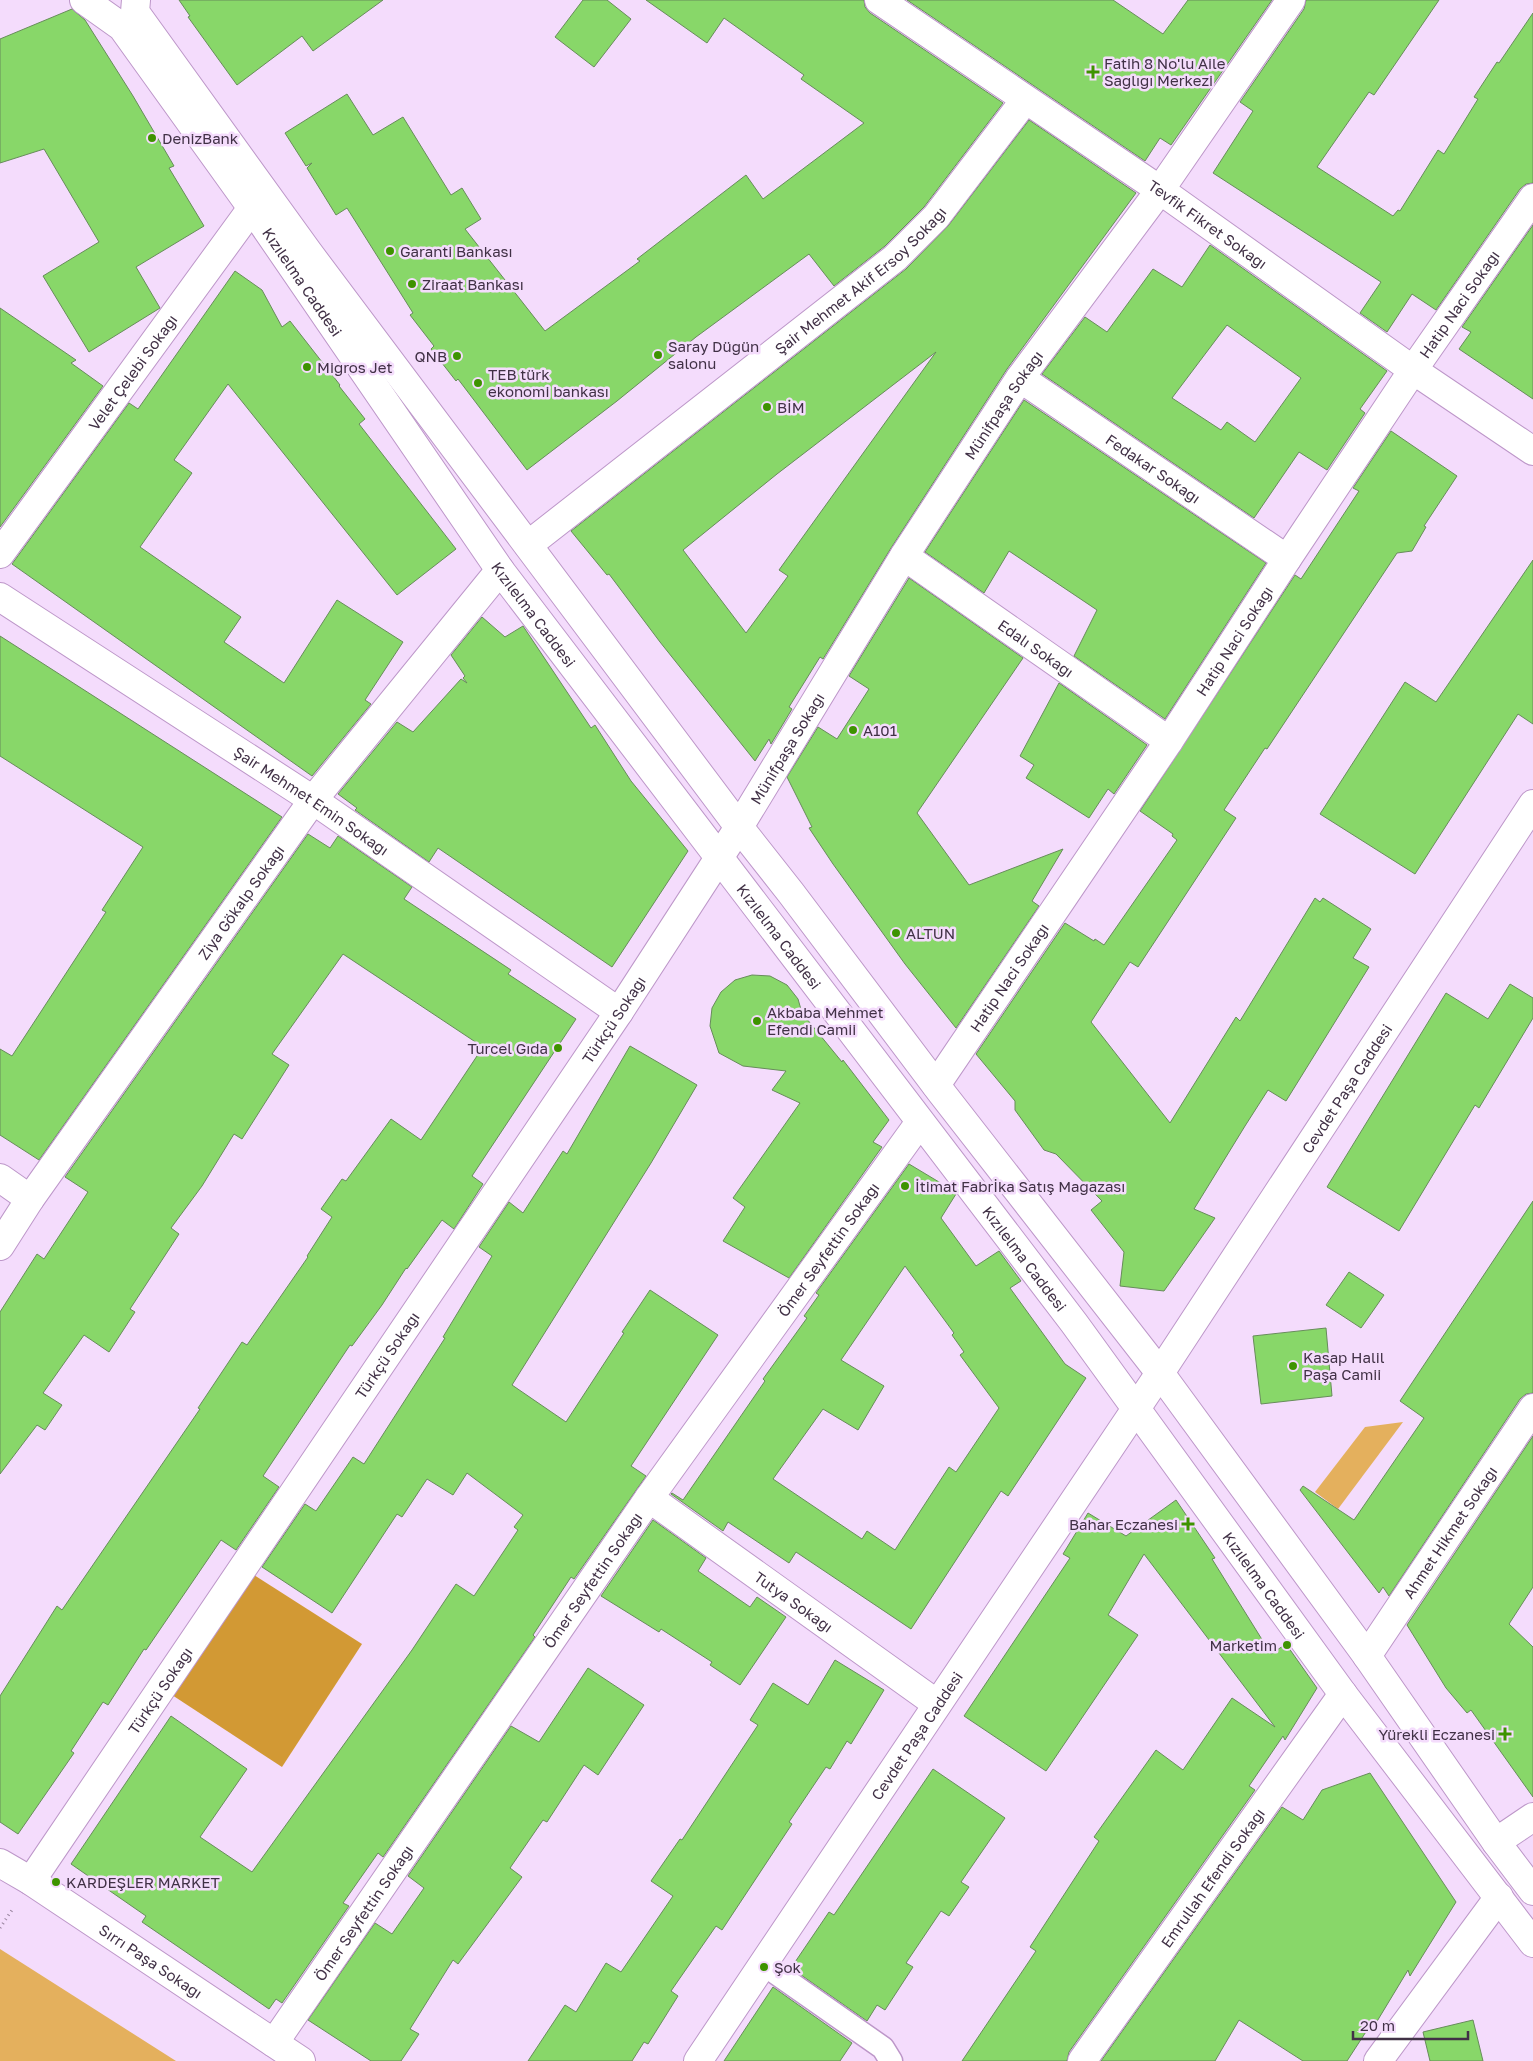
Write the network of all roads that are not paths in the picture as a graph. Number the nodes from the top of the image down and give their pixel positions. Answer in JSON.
{"nodes":[{"id":1,"x":84,"y":0,"type":"edge"},
{"id":2,"x":136,"y":0,"type":"edge"},
{"id":3,"x":879,"y":0,"type":"edge"},
{"id":4,"x":1291,"y":0,"type":"edge"},
{"id":5,"x":1025,"y":100,"type":"junction"},
{"id":6,"x":1160,"y":190,"type":"junction"},
{"id":7,"x":257,"y":198,"type":"junction"},
{"id":8,"x":1533,"y":198,"type":"edge"},
{"id":9,"x":1413,"y":370,"type":"junction"},
{"id":10,"x":1020,"y":378,"type":"junction"},
{"id":11,"x":1533,"y":451,"type":"edge"},
{"id":12,"x":528,"y":545,"type":"junction"},
{"id":13,"x":0,"y":554,"type":"edge"},
{"id":14,"x":904,"y":556,"type":"junction"},
{"id":15,"x":1287,"y":559,"type":"junction"},
{"id":16,"x":500,"y":570,"type":"junction"},
{"id":17,"x":0,"y":597,"type":"edge"},
{"id":18,"x":1169,"y":741,"type":"junction"},
{"id":19,"x":313,"y":800,"type":"junction"},
{"id":20,"x":1533,"y":804,"type":"edge"},
{"id":21,"x":739,"y":827,"type":"junction"},
{"id":22,"x":718,"y":857,"type":"junction"},
{"id":23,"x":619,"y":1012,"type":"junction"},
{"id":24,"x":936,"y":1085,"type":"junction"},
{"id":25,"x":920,"y":1122,"type":"junction"},
{"id":26,"x":0,"y":1178,"type":"edge"},
{"id":27,"x":30,"y":1200,"type":"junction"},
{"id":28,"x":0,"y":1246,"type":"edge"},
{"id":29,"x":1160,"y":1373,"type":"junction"},
{"id":30,"x":1533,"y":1408,"type":"edge"},
{"id":31,"x":1134,"y":1409,"type":"junction"},
{"id":32,"x":649,"y":1498,"type":"junction"},
{"id":33,"x":1367,"y":1656,"type":"junction"},
{"id":34,"x":1343,"y":1694,"type":"junction"},
{"id":35,"x":937,"y":1704,"type":"junction"},
{"id":36,"x":1533,"y":1817,"type":"edge"},
{"id":37,"x":1496,"y":1842,"type":"junction"},
{"id":38,"x":0,"y":1863,"type":"edge"},
{"id":39,"x":31,"y":1880,"type":"junction"},
{"id":40,"x":1533,"y":1891,"type":"edge"},
{"id":41,"x":1499,"y":1897,"type":"junction"},
{"id":42,"x":1533,"y":1942,"type":"edge"},
{"id":43,"x":763,"y":1964,"type":"junction"},
{"id":44,"x":274,"y":2043,"type":"junction"},
{"id":45,"x":301,"y":2061,"type":"edge"},
{"id":46,"x":698,"y":2061,"type":"edge"},
{"id":47,"x":891,"y":2061,"type":"edge"},
{"id":48,"x":1082,"y":2061,"type":"edge"},
{"id":49,"x":1378,"y":2061,"type":"edge"}],
"edges":[{"from":1,"to":7,"type":"street","name":"Kızılelma Caddesi"},
{"from":2,"to":7,"type":"street","name":"Kızılelma Caddesi"},
{"from":3,"to":5,"type":"street","name":"Tevfik Fikret Sokağı"},
{"from":4,"to":6,"type":"street","name":"Münifpaşa Sokağı"},
{"from":5,"to":6,"type":"street","name":"Tevfik Fikret Sokağı"},
{"from":5,"to":12,"type":"street","name":"Şair Mehmet Akif Ersoy Sokağı"},
{"from":6,"to":9,"type":"street","name":"Tevfik Fikret Sokağı"},
{"from":6,"to":10,"type":"street","name":"Münifpaşa Sokağı"},
{"from":7,"to":12,"type":"street","name":"Kızılelma Caddesi"},
{"from":7,"to":13,"type":"street","name":"Velet Çelebi Sokağı"},
{"from":7,"to":16,"type":"street","name":"Kızılelma Caddesi"},
{"from":8,"to":9,"type":"street","name":"Hatip Naci Sokağı"},
{"from":9,"to":11,"type":"street","name":"Tevfik Fikret Sokağı"},
{"from":9,"to":15,"type":"street","name":"Hatip Naci Sokağı"},
{"from":10,"to":14,"type":"street","name":"Münifpaşa Sokağı"},
{"from":10,"to":15,"type":"street","name":"Fedakar Sokağı"},
{"from":12,"to":16,"type":"street","name":"Şair Mehmet Akif Ersoy Sokağı"},
{"from":12,"to":21,"type":"street","name":"Kızılelma Caddesi"},
{"from":14,"to":18,"type":"street","name":"Edalı Sokağı"},
{"from":14,"to":21,"type":"street","name":"Münifpaşa Sokağı"},
{"from":15,"to":18,"type":"street","name":"Hatip Naci Sokağı"},
{"from":16,"to":19,"type":"street","name":"Ziya Gökalp Sokağı"},
{"from":16,"to":22,"type":"street","name":"Kızılelma Caddesi"},
{"from":17,"to":19,"type":"street","name":"Şair Mehmet Emin Sokağı"},
{"from":18,"to":24,"type":"street","name":"Hatip Naci Sokağı"},
{"from":19,"to":23,"type":"street","name":"Şair Mehmet Emin Sokağı"},
{"from":19,"to":27,"type":"street","name":"Ziya Gökalp Sokağı"},
{"from":20,"to":29,"type":"street","name":"Cevdet Paşa Caddesi"},
{"from":21,"to":22,"type":"street","name":"Türkçü Sokağı"},
{"from":21,"to":24,"type":"street","name":"Kızılelma Caddesi"},
{"from":22,"to":23,"type":"street","name":"Türkçü Sokağı"},
{"from":22,"to":25,"type":"street","name":"Kızılelma Caddesi"},
{"from":23,"to":39,"type":"street","name":"Türkçü Sokağı"},
{"from":24,"to":29,"type":"street","name":"Kızılelma Caddesi"},
{"from":25,"to":31,"type":"street","name":"Kızılelma Caddesi"},
{"from":25,"to":32,"type":"street","name":"Ömer Seyfettin Sokağı"},
{"from":26,"to":27,"type":"street"},
{"from":27,"to":28,"type":"street","name":"Ziya Gökalp Sokağı"},
{"from":29,"to":31,"type":"street","name":"Cevdet Paşa Caddesi"},
{"from":29,"to":33,"type":"street","name":"Kızılelma Caddesi"},
{"from":30,"to":33,"type":"street","name":"Ahmet Hikmet Sokağı"},
{"from":31,"to":34,"type":"street","name":"Kızılelma Caddesi"},
{"from":31,"to":35,"type":"street","name":"Cevdet Paşa Caddesi"},
{"from":32,"to":35,"type":"street","name":"Tutya Sokağı"},
{"from":32,"to":44,"type":"street","name":"Ömer Seyfettin Sokağı"},
{"from":33,"to":37,"type":"street","name":"Kızılelma Caddesi"},
{"from":34,"to":41,"type":"street","name":"Kızılelma Caddesi"},
{"from":34,"to":48,"type":"street","name":"Emrullah Efendi Sokağı"},
{"from":35,"to":43,"type":"street","name":"Cevdet Paşa Caddesi"},
{"from":36,"to":37,"type":"street"},
{"from":37,"to":40,"type":"street","name":"Kızılelma Caddesi"},
{"from":38,"to":39,"type":"street","name":"Sırrı Paşa Sokağı"},
{"from":39,"to":44,"type":"street","name":"Sırrı Paşa Sokağı"},
{"from":41,"to":42,"type":"street","name":"Kızılelma Caddesi"},
{"from":41,"to":49,"type":"street"},
{"from":43,"to":46,"type":"street","name":"Cevdet Paşa Caddesi"},
{"from":43,"to":47,"type":"lane"},
{"from":44,"to":45,"type":"street","name":"Sırrı Paşa Sokağı"}]}
